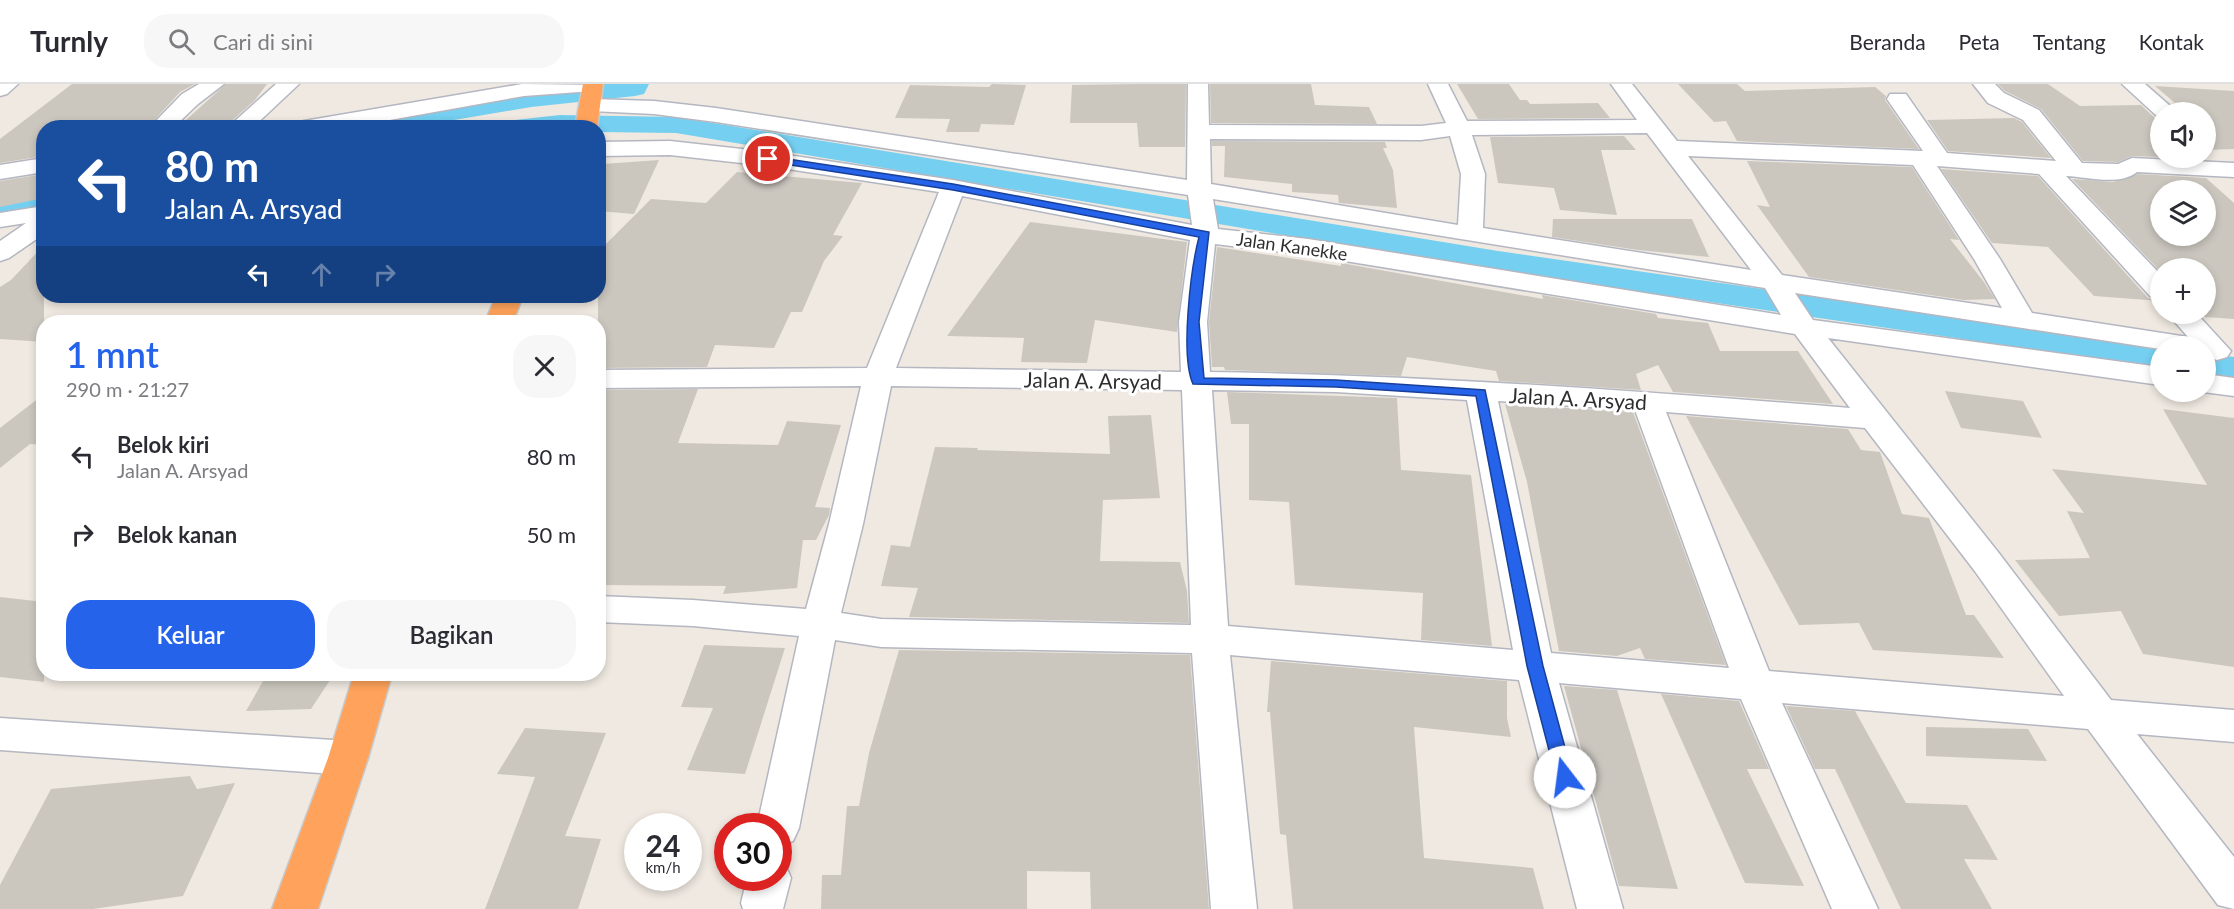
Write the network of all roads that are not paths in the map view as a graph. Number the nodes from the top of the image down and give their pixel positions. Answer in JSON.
{"nodes":[{"id":1,"x":8,"y":84,"type":"edge"},
{"id":2,"x":214,"y":84,"type":"edge"},
{"id":3,"x":290,"y":84,"type":"edge"},
{"id":4,"x":1198,"y":84,"type":"edge"},
{"id":5,"x":1438,"y":84,"type":"edge"},
{"id":6,"x":1622,"y":84,"type":"edge"},
{"id":7,"x":1983,"y":84,"type":"edge"},
{"id":8,"x":2132,"y":84,"type":"edge"},
{"id":9,"x":0,"y":90,"type":"edge"},
{"id":10,"x":1898,"y":99,"type":"dead end"},
{"id":11,"x":591,"y":102,"type":"edge"},
{"id":12,"x":2154,"y":102,"type":"edge"},
{"id":13,"x":168,"y":120,"type":"edge"},
{"id":14,"x":247,"y":120,"type":"edge"},
{"id":15,"x":350,"y":120,"type":"edge"},
{"id":16,"x":1653,"y":126,"type":"junction"},
{"id":17,"x":1459,"y":128,"type":"junction"},
{"id":18,"x":1198,"y":132,"type":"junction"},
{"id":19,"x":1670,"y":148,"type":"junction"},
{"id":20,"x":606,"y":149,"type":"edge"},
{"id":21,"x":2216,"y":155,"type":"edge"},
{"id":22,"x":1930,"y":159,"type":"junction"},
{"id":23,"x":36,"y":166,"type":"edge"},
{"id":24,"x":2046,"y":168,"type":"junction"},
{"id":25,"x":2075,"y":170,"type":"junction"},
{"id":26,"x":2234,"y":170,"type":"edge"},
{"id":27,"x":0,"y":172,"type":"edge"},
{"id":28,"x":953,"y":187,"type":"junction"},
{"id":29,"x":1203,"y":212,"type":"junction"},
{"id":30,"x":36,"y":214,"type":"edge"},
{"id":31,"x":0,"y":220,"type":"edge"},
{"id":32,"x":36,"y":228,"type":"edge"},
{"id":33,"x":1470,"y":234,"type":"junction"},
{"id":34,"x":0,"y":253,"type":"edge"},
{"id":35,"x":2150,"y":279,"type":"edge"},
{"id":36,"x":1789,"y":303,"type":"junction"},
{"id":37,"x":2022,"y":319,"type":"junction"},
{"id":38,"x":2190,"y":324,"type":"edge"},
{"id":39,"x":2200,"y":336,"type":"edge"},
{"id":40,"x":2150,"y":340,"type":"edge"},
{"id":41,"x":2150,"y":374,"type":"edge"},
{"id":42,"x":878,"y":377,"type":"junction"},
{"id":43,"x":606,"y":379,"type":"edge"},
{"id":44,"x":1198,"y":381,"type":"junction"},
{"id":45,"x":2216,"y":385,"type":"edge"},
{"id":46,"x":2234,"y":387,"type":"edge"},
{"id":47,"x":1481,"y":393,"type":"junction"},
{"id":48,"x":1647,"y":401,"type":"junction"},
{"id":49,"x":1874,"y":419,"type":"junction"},
{"id":50,"x":606,"y":610,"type":"edge"},
{"id":51,"x":820,"y":624,"type":"junction"},
{"id":52,"x":1210,"y":639,"type":"junction"},
{"id":53,"x":1535,"y":666,"type":"junction"},
{"id":54,"x":371,"y":681,"type":"edge"},
{"id":55,"x":1755,"y":686,"type":"junction"},
{"id":56,"x":2098,"y":714,"type":"junction"},
{"id":57,"x":2234,"y":726,"type":"edge"},
{"id":58,"x":0,"y":734,"type":"edge"},
{"id":59,"x":348,"y":758,"type":"junction"},
{"id":60,"x":781,"y":813,"type":"edge"},
{"id":61,"x":2234,"y":891,"type":"edge"},
{"id":62,"x":295,"y":909,"type":"edge"},
{"id":63,"x":1234,"y":909,"type":"edge"},
{"id":64,"x":1600,"y":909,"type":"edge"},
{"id":65,"x":1855,"y":909,"type":"edge"}],
"edges":[{"from":1,"to":9,"type":"street"},
{"from":2,"to":13,"type":"street"},
{"from":3,"to":14,"type":"street"},
{"from":4,"to":18,"type":"street"},
{"from":5,"to":17,"type":"street"},
{"from":6,"to":16,"type":"street"},
{"from":7,"to":25,"type":"street"},
{"from":8,"to":12,"type":"street"},
{"from":10,"to":22,"type":"street"},
{"from":11,"to":15,"type":"street"},
{"from":11,"to":29,"type":"street"},
{"from":16,"to":17,"type":"street"},
{"from":16,"to":19,"type":"street"},
{"from":17,"to":18,"type":"street"},
{"from":17,"to":33,"type":"street"},
{"from":18,"to":29,"type":"street"},
{"from":19,"to":22,"type":"street"},
{"from":19,"to":36,"type":"street"},
{"from":20,"to":28,"type":"street","name":"Jalan Kanekke"},
{"from":21,"to":26,"type":"street"},
{"from":22,"to":24,"type":"street"},
{"from":22,"to":37,"type":"street"},
{"from":23,"to":27,"type":"street"},
{"from":24,"to":25,"type":"street"},
{"from":24,"to":35,"type":"street"},
{"from":25,"to":26,"type":"street"},
{"from":28,"to":29,"type":"street","name":"Jalan Kanekke"},
{"from":28,"to":42,"type":"street"},
{"from":29,"to":33,"type":"street"},
{"from":29,"to":36,"type":"street","name":"Jalan Kanekke"},
{"from":29,"to":44,"type":"street"},
{"from":30,"to":31,"type":"street"},
{"from":32,"to":34,"type":"street"},
{"from":33,"to":36,"type":"street"},
{"from":36,"to":37,"type":"street"},
{"from":36,"to":41,"type":"street"},
{"from":36,"to":49,"type":"street"},
{"from":37,"to":40,"type":"street"},
{"from":38,"to":39,"type":"street"},
{"from":42,"to":43,"type":"street","name":"Jalan A. Arsyad"},
{"from":42,"to":44,"type":"street","name":"Jalan A. Arsyad"},
{"from":42,"to":51,"type":"street"},
{"from":44,"to":47,"type":"street","name":"Jalan A. Arsyad"},
{"from":44,"to":52,"type":"street"},
{"from":45,"to":46,"type":"street"},
{"from":47,"to":48,"type":"street","name":"Jalan A. Arsyad"},
{"from":47,"to":53,"type":"street"},
{"from":48,"to":49,"type":"street","name":"Jalan A. Arsyad"},
{"from":48,"to":55,"type":"street"},
{"from":49,"to":56,"type":"street"},
{"from":50,"to":51,"type":"street"},
{"from":51,"to":52,"type":"street"},
{"from":51,"to":60,"type":"street"},
{"from":52,"to":53,"type":"street"},
{"from":52,"to":63,"type":"street"},
{"from":53,"to":55,"type":"street"},
{"from":53,"to":64,"type":"street"},
{"from":54,"to":59,"type":"highway"},
{"from":55,"to":56,"type":"street"},
{"from":55,"to":65,"type":"street"},
{"from":56,"to":57,"type":"street"},
{"from":56,"to":61,"type":"street"},
{"from":58,"to":59,"type":"street"},
{"from":59,"to":62,"type":"highway"}]}
